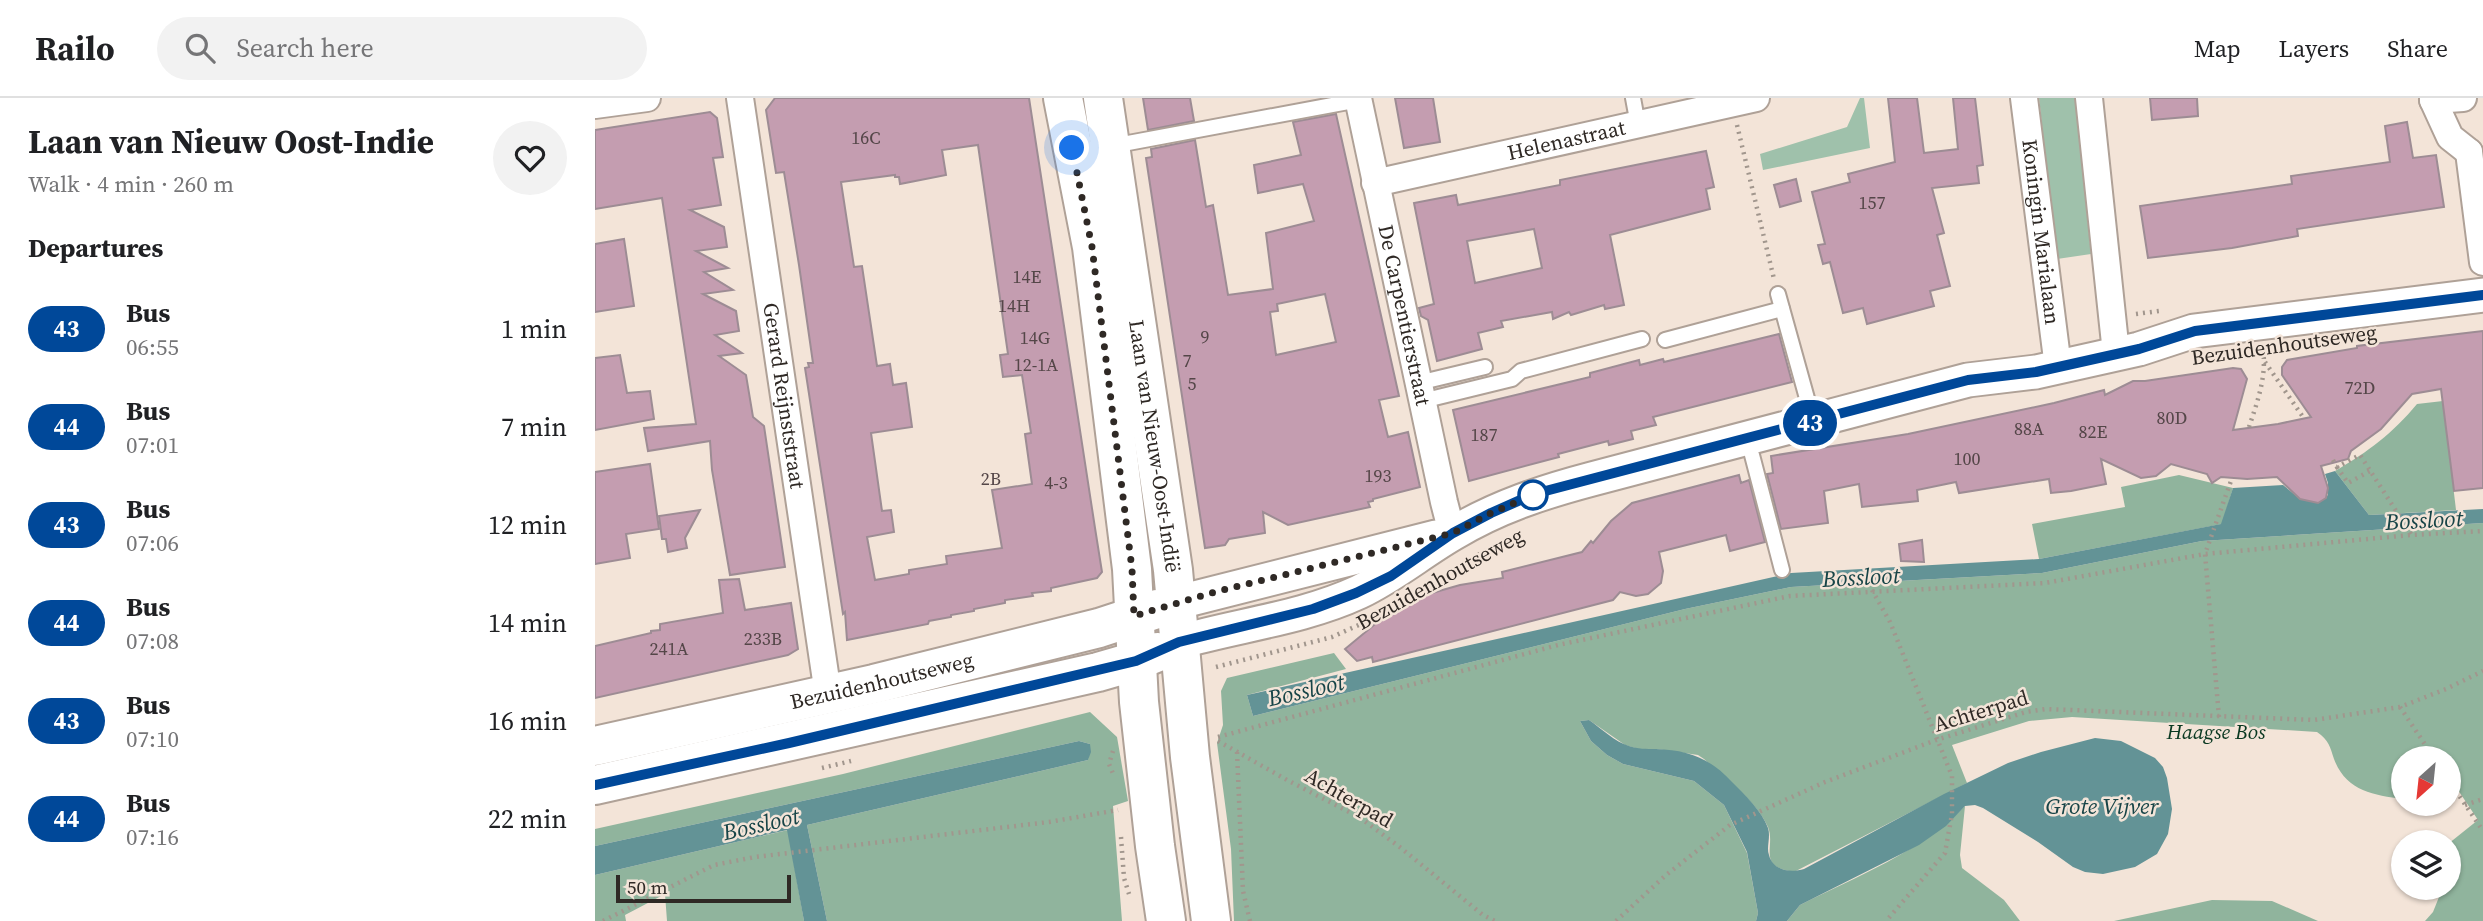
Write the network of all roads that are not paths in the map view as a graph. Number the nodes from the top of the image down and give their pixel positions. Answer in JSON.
{"nodes":[{"id":1,"x":646,"y":98,"type":"edge"},
{"id":2,"x":740,"y":98,"type":"edge"},
{"id":3,"x":1063,"y":98,"type":"edge"},
{"id":4,"x":1103,"y":98,"type":"edge"},
{"id":5,"x":1633,"y":98,"type":"edge"},
{"id":6,"x":2024,"y":98,"type":"edge"},
{"id":7,"x":2089,"y":98,"type":"edge"},
{"id":8,"x":2463,"y":98,"type":"edge"},
{"id":9,"x":1359,"y":99,"type":"edge"},
{"id":10,"x":2432,"y":99,"type":"edge"},
{"id":11,"x":1744,"y":101,"type":"edge"},
{"id":12,"x":595,"y":106,"type":"edge"},
{"id":13,"x":1638,"y":125,"type":"junction"},
{"id":14,"x":2476,"y":144,"type":"edge"},
{"id":15,"x":1111,"y":147,"type":"junction"},
{"id":16,"x":1375,"y":183,"type":"junction"},
{"id":17,"x":2483,"y":262,"type":"edge"},
{"id":18,"x":1778,"y":294,"type":"road end"},
{"id":19,"x":2483,"y":295,"type":"edge"},
{"id":20,"x":1782,"y":309,"type":"junction"},
{"id":21,"x":1642,"y":339,"type":"dead end"},
{"id":22,"x":1665,"y":340,"type":"dead end"},
{"id":23,"x":2115,"y":343,"type":"junction"},
{"id":24,"x":2056,"y":357,"type":"junction"},
{"id":25,"x":1485,"y":367,"type":"dead end"},
{"id":26,"x":1420,"y":392,"type":"junction"},
{"id":27,"x":1814,"y":422,"type":"junction"},
{"id":28,"x":1752,"y":454,"type":"dead end"},
{"id":29,"x":1460,"y":547,"type":"junction"},
{"id":30,"x":1782,"y":570,"type":"dead end"},
{"id":31,"x":1175,"y":603,"type":"junction"},
{"id":32,"x":1134,"y":616,"type":"junction"},
{"id":33,"x":1179,"y":642,"type":"junction"},
{"id":34,"x":1136,"y":661,"type":"junction"},
{"id":35,"x":828,"y":694,"type":"junction"},
{"id":36,"x":595,"y":746,"type":"edge"},
{"id":37,"x":595,"y":785,"type":"edge"},
{"id":38,"x":1166,"y":921,"type":"edge"},
{"id":39,"x":1211,"y":921,"type":"edge"}],
"edges":[{"from":1,"to":12,"type":"street"},
{"from":2,"to":35,"type":"street","name":"Gerard Reijnststraat"},
{"from":3,"to":32,"type":"main road","name":"Laan van Nieuw-Oost-Indië"},
{"from":4,"to":15,"type":"main road","name":"Laan van Nieuw-Oost-Indië"},
{"from":5,"to":13,"type":"lane"},
{"from":6,"to":24,"type":"street","name":"Koningin Marialaan"},
{"from":7,"to":23,"type":"street"},
{"from":8,"to":10,"type":"street"},
{"from":9,"to":15,"type":"lane"},
{"from":9,"to":16,"type":"street","name":"De Carpentierstraat"},
{"from":10,"to":14,"type":"street"},
{"from":11,"to":13,"type":"street","name":"Helenastraat"},
{"from":13,"to":16,"type":"street","name":"Helenastraat"},
{"from":14,"to":17,"type":"street"},
{"from":15,"to":31,"type":"main road","name":"Laan van Nieuw-Oost-Indië"},
{"from":16,"to":26,"type":"street","name":"De Carpentierstraat"},
{"from":18,"to":20,"type":"lane"},
{"from":19,"to":23,"type":"street","name":"Bezuidenhoutseweg"},
{"from":20,"to":22,"type":"lane"},
{"from":20,"to":27,"type":"lane"},
{"from":21,"to":26,"type":"lane"},
{"from":23,"to":24,"type":"street","name":"Bezuidenhoutseweg"},
{"from":24,"to":27,"type":"street","name":"Bezuidenhoutseweg"},
{"from":25,"to":26,"type":"lane"},
{"from":26,"to":29,"type":"street","name":"De Carpentierstraat"},
{"from":27,"to":29,"type":"street","name":"Bezuidenhoutseweg"},
{"from":28,"to":30,"type":"lane"},
{"from":29,"to":31,"type":"street","name":"Bezuidenhoutseweg"},
{"from":29,"to":33,"type":"street","name":"Bezuidenhoutseweg"},
{"from":31,"to":32,"type":"main road","name":"Bezuidenhoutseweg"},
{"from":31,"to":33,"type":"main road","name":"Laan van Nieuw-Oost-Indië"},
{"from":32,"to":34,"type":"main road","name":"Laan van Nieuw-Oost-Indië"},
{"from":32,"to":35,"type":"main road","name":"Bezuidenhoutseweg"},
{"from":33,"to":34,"type":"main road","name":"Bezuidenhoutseweg"},
{"from":33,"to":39,"type":"main road","name":"Laan van Nieuw-Oost-Indië"},
{"from":34,"to":37,"type":"main road","name":"Bezuidenhoutseweg"},
{"from":34,"to":38,"type":"main road","name":"Laan van Nieuw-Oost-Indië"},
{"from":35,"to":36,"type":"main road","name":"Bezuidenhoutseweg"}]}
